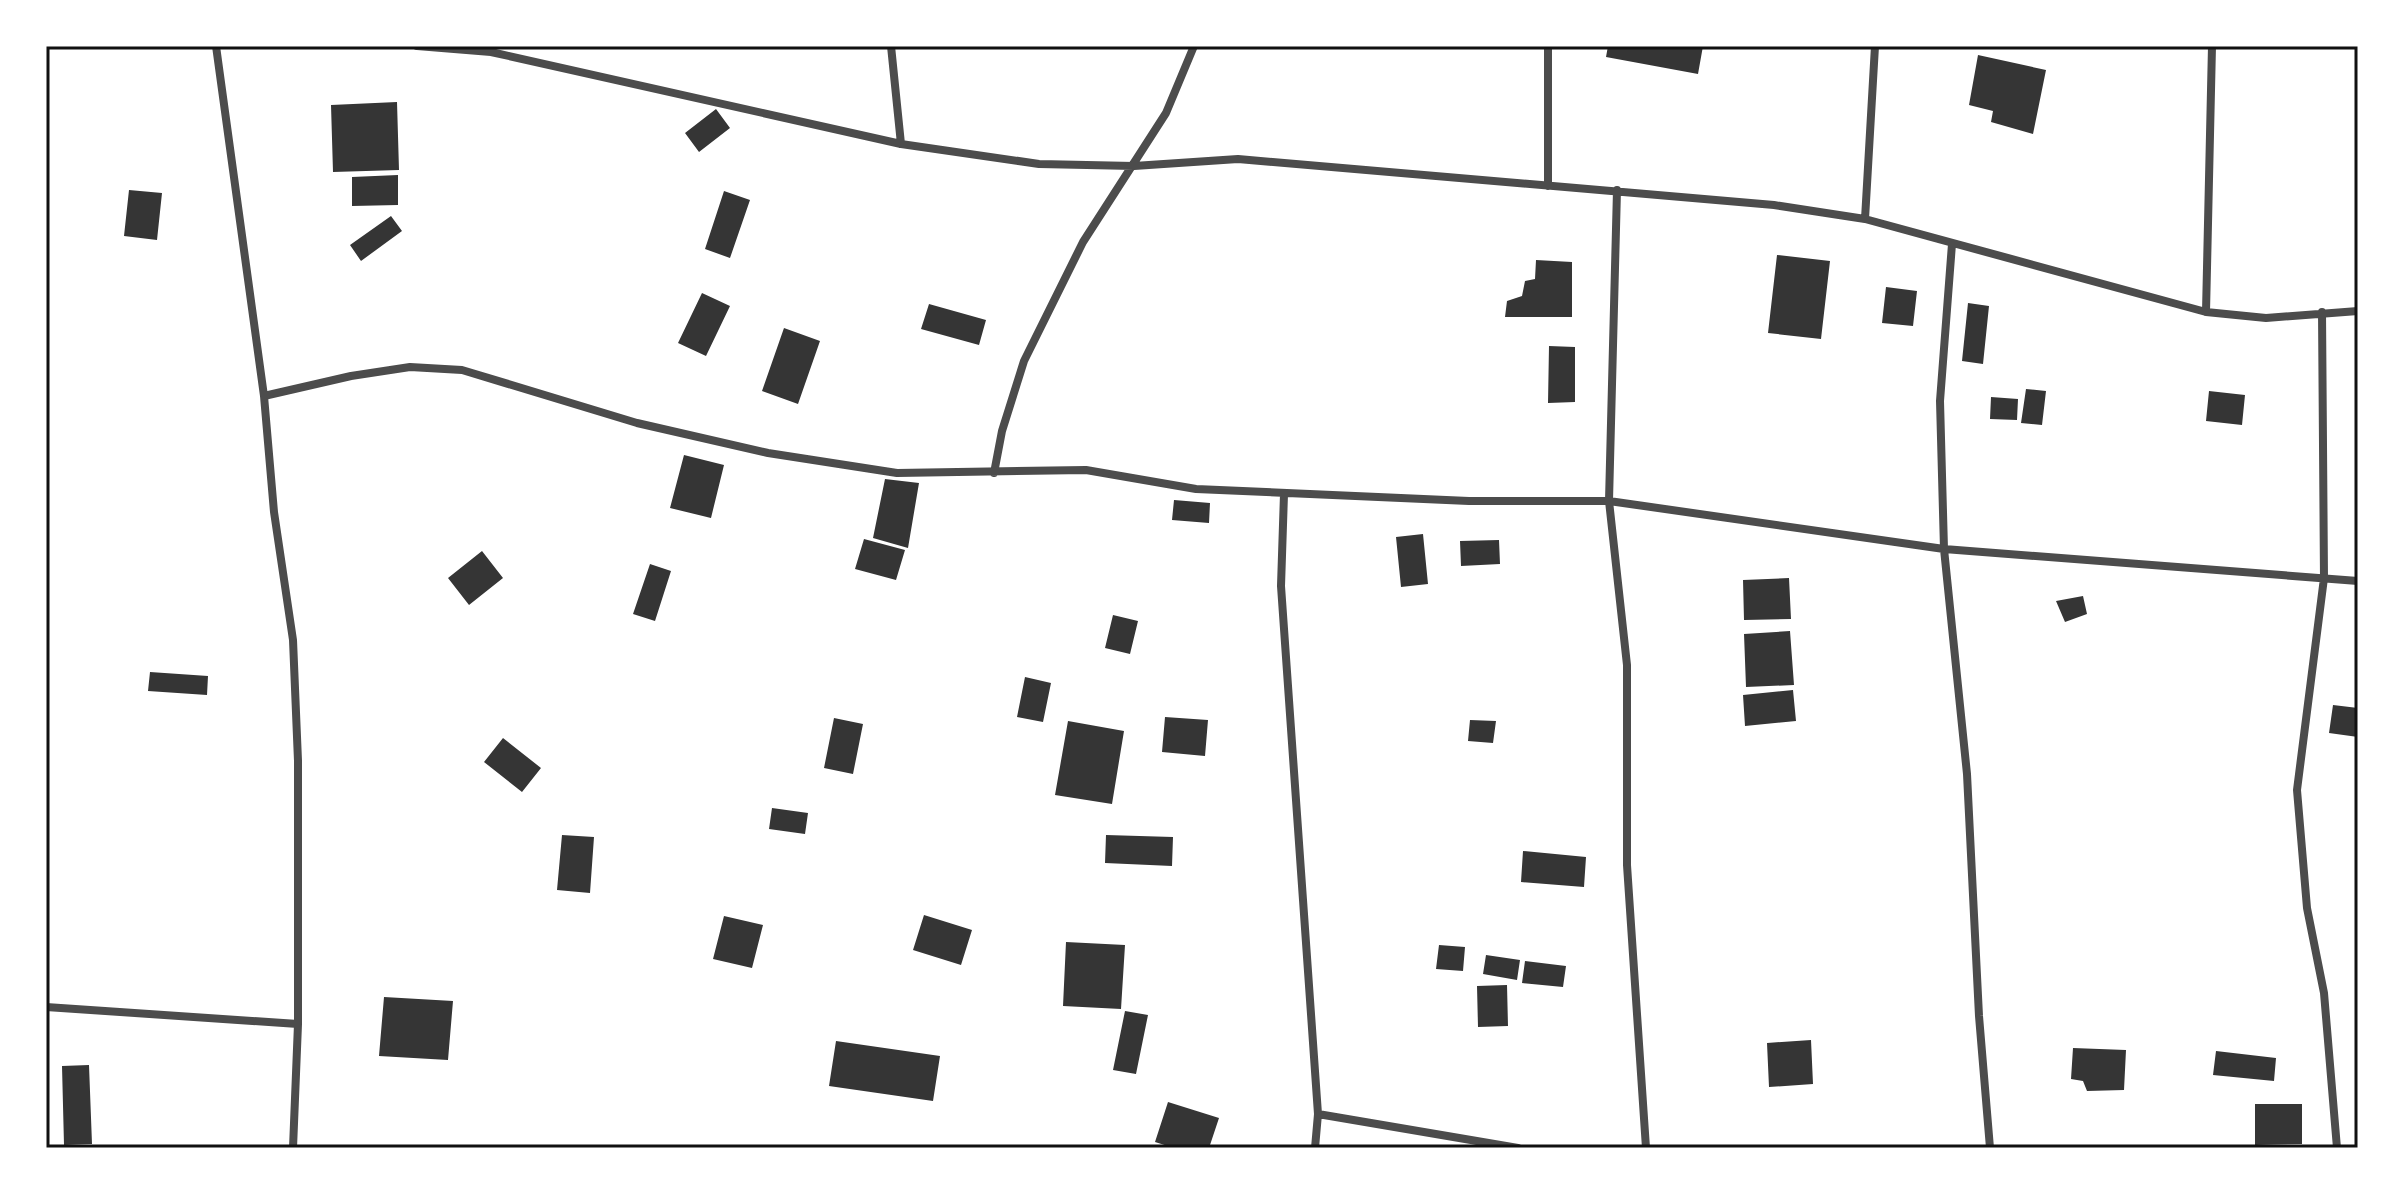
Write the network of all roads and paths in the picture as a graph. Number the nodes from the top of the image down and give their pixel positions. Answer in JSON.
{"nodes":[{"id":1,"x":216,"y":46,"type":"edge"},
{"id":2,"x":417,"y":46,"type":"edge"},
{"id":3,"x":891,"y":46,"type":"edge"},
{"id":4,"x":1194,"y":46,"type":"edge"},
{"id":5,"x":1548,"y":46,"type":"edge"},
{"id":6,"x":1875,"y":46,"type":"edge"},
{"id":7,"x":2212,"y":46,"type":"edge"},
{"id":8,"x":492,"y":49,"type":"edge"},
{"id":9,"x":901,"y":144,"type":"junction"},
{"id":10,"x":1134,"y":166,"type":"junction"},
{"id":11,"x":1548,"y":186,"type":"junction"},
{"id":12,"x":1617,"y":190,"type":"junction"},
{"id":13,"x":1865,"y":219,"type":"junction"},
{"id":14,"x":1952,"y":244,"type":"junction"},
{"id":15,"x":2358,"y":311,"type":"edge"},
{"id":16,"x":2206,"y":312,"type":"junction"},
{"id":17,"x":2322,"y":312,"type":"junction"},
{"id":18,"x":264,"y":396,"type":"junction"},
{"id":19,"x":994,"y":473,"type":"junction"},
{"id":20,"x":1284,"y":494,"type":"junction"},
{"id":21,"x":1609,"y":501,"type":"junction"},
{"id":22,"x":1944,"y":549,"type":"junction"},
{"id":23,"x":2324,"y":578,"type":"junction"},
{"id":24,"x":2358,"y":581,"type":"edge"},
{"id":25,"x":46,"y":1007,"type":"edge"},
{"id":26,"x":298,"y":1024,"type":"junction"},
{"id":27,"x":1318,"y":1114,"type":"junction"},
{"id":28,"x":293,"y":1148,"type":"edge"},
{"id":29,"x":1315,"y":1148,"type":"edge"},
{"id":30,"x":1518,"y":1148,"type":"edge"},
{"id":31,"x":1646,"y":1148,"type":"edge"},
{"id":32,"x":1990,"y":1148,"type":"edge"},
{"id":33,"x":2337,"y":1148,"type":"edge"}],
"edges":[{"from":1,"to":18,"type":"street"},
{"from":2,"to":8,"type":"street"},
{"from":3,"to":9,"type":"street"},
{"from":4,"to":10,"type":"street"},
{"from":5,"to":11,"type":"street"},
{"from":6,"to":13,"type":"street"},
{"from":7,"to":16,"type":"street"},
{"from":8,"to":9,"type":"street"},
{"from":9,"to":10,"type":"street"},
{"from":10,"to":11,"type":"street"},
{"from":10,"to":19,"type":"street"},
{"from":11,"to":12,"type":"street"},
{"from":12,"to":13,"type":"street"},
{"from":12,"to":21,"type":"street"},
{"from":13,"to":14,"type":"street"},
{"from":14,"to":16,"type":"street"},
{"from":14,"to":22,"type":"street"},
{"from":15,"to":17,"type":"street"},
{"from":16,"to":17,"type":"street"},
{"from":17,"to":23,"type":"street"},
{"from":18,"to":19,"type":"street"},
{"from":18,"to":26,"type":"street"},
{"from":19,"to":20,"type":"street"},
{"from":20,"to":21,"type":"street"},
{"from":20,"to":27,"type":"street"},
{"from":21,"to":22,"type":"street"},
{"from":21,"to":31,"type":"street"},
{"from":22,"to":23,"type":"street"},
{"from":22,"to":32,"type":"street"},
{"from":23,"to":24,"type":"street"},
{"from":23,"to":33,"type":"street"},
{"from":25,"to":26,"type":"street"},
{"from":26,"to":28,"type":"street"},
{"from":27,"to":29,"type":"street"},
{"from":27,"to":30,"type":"street"}]}
